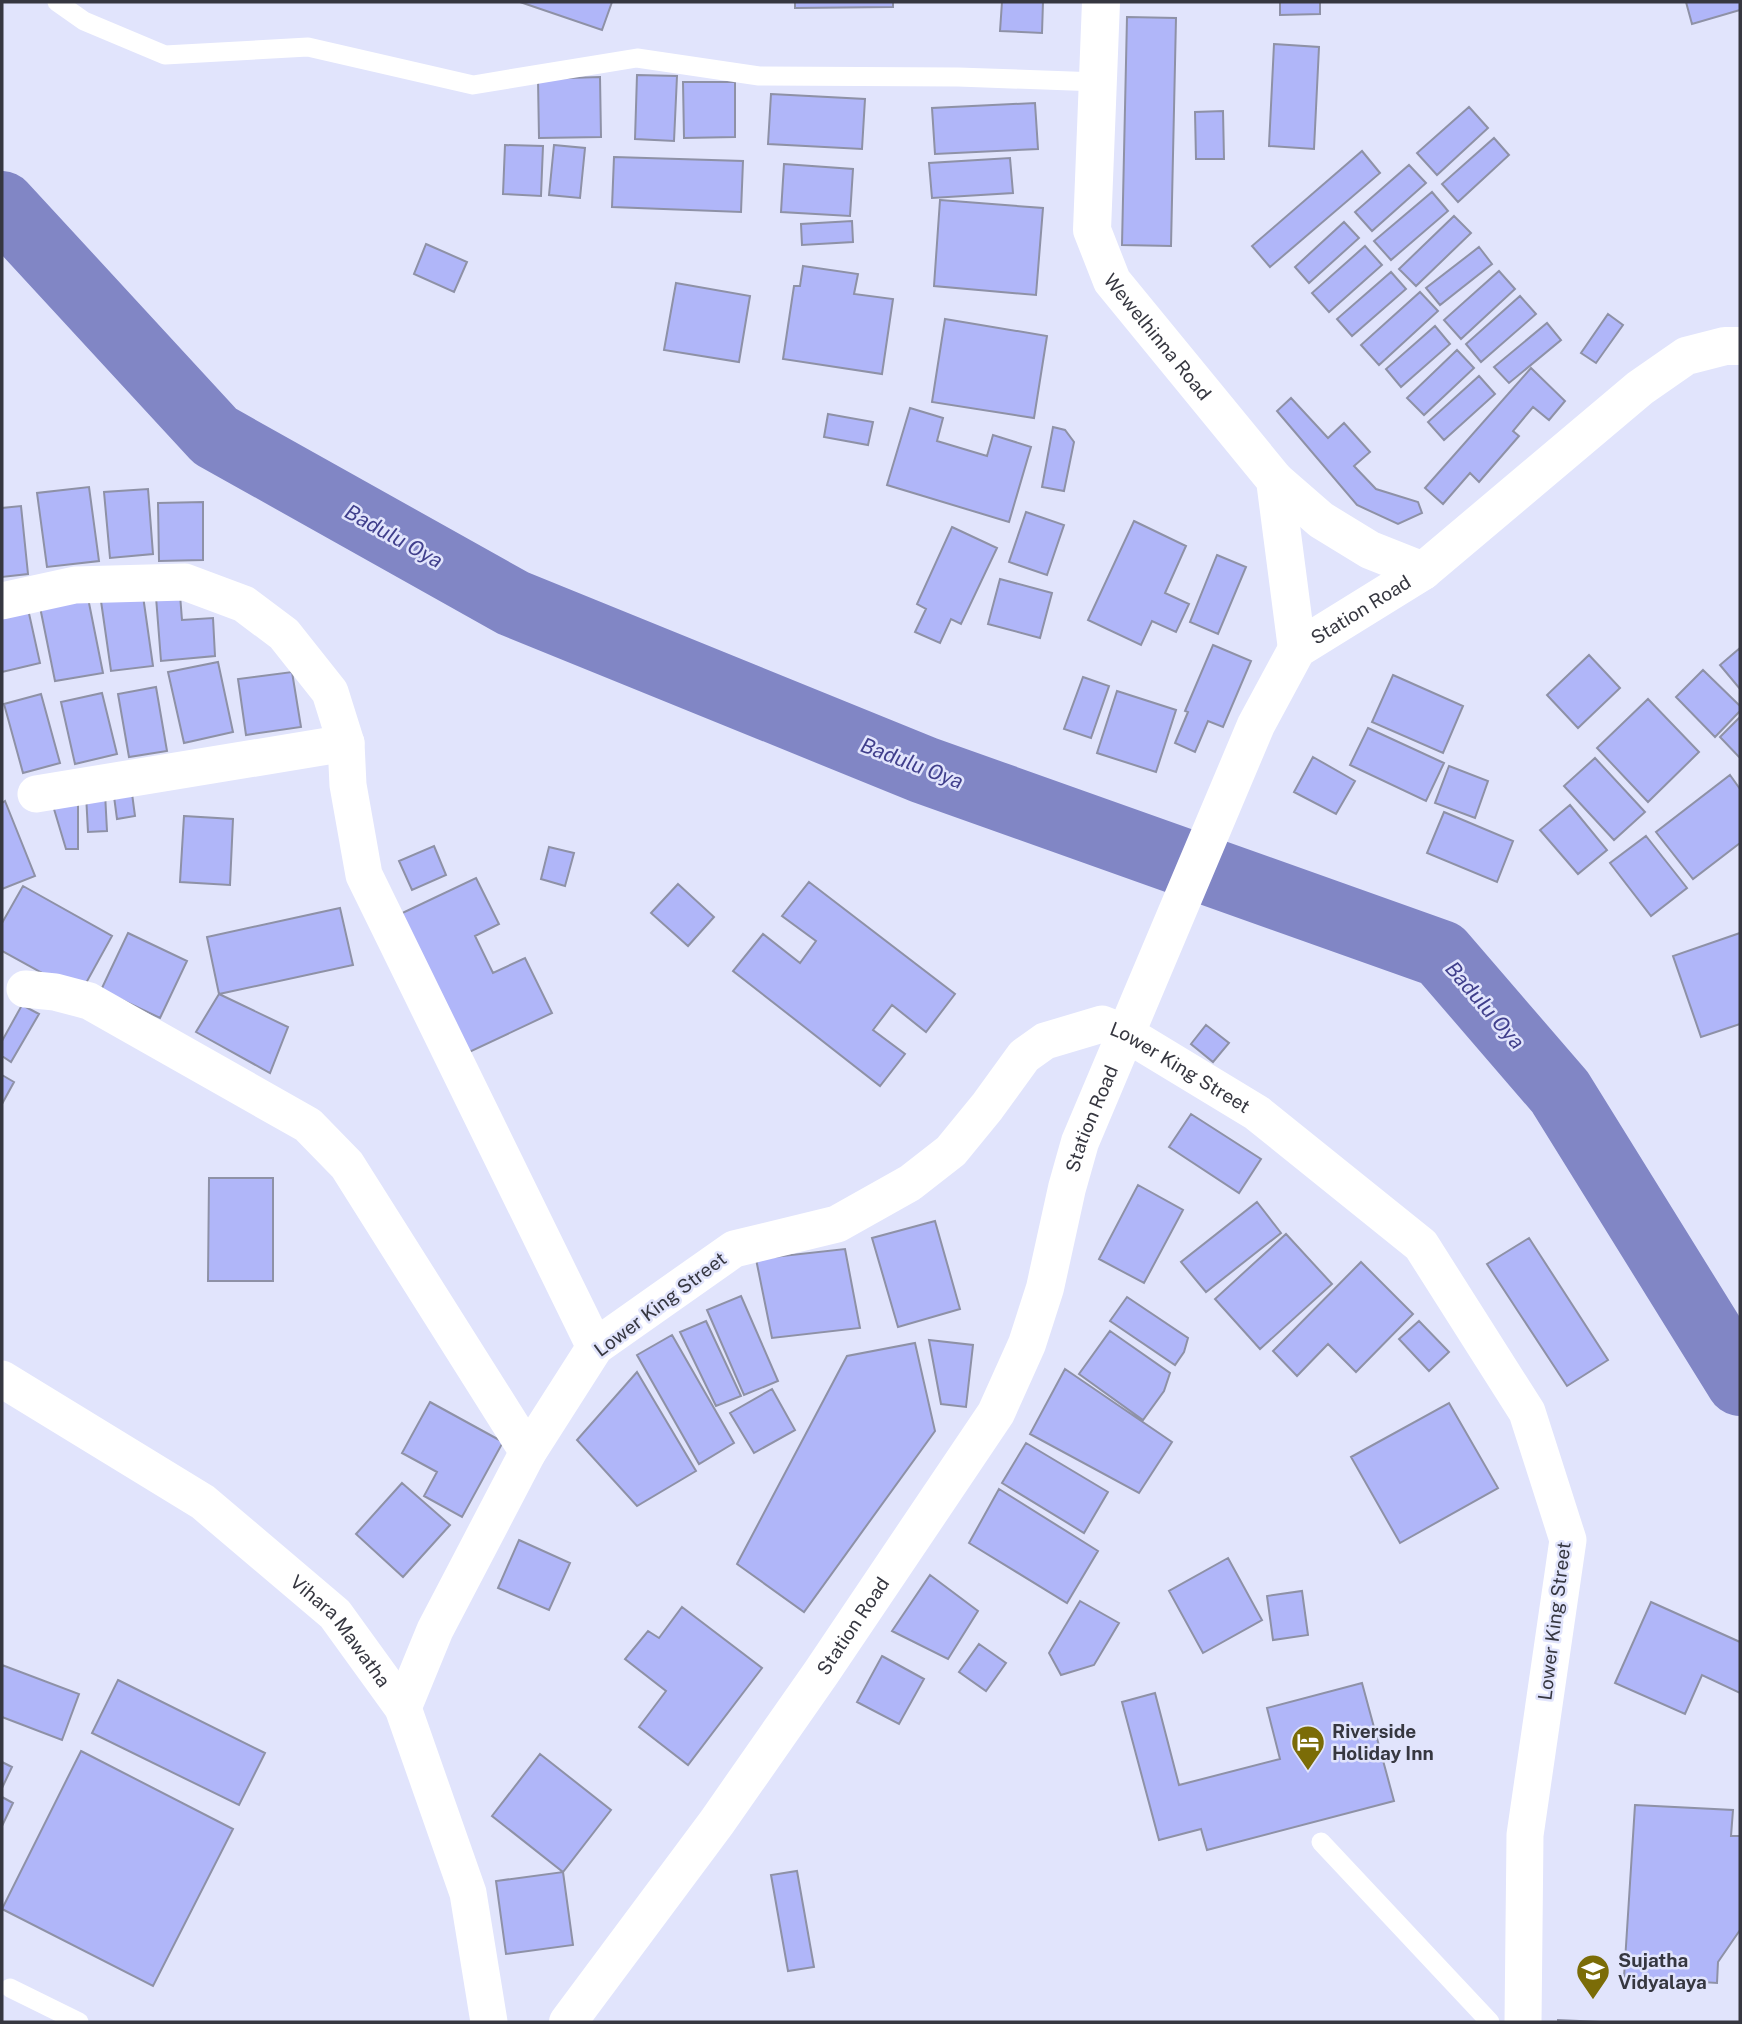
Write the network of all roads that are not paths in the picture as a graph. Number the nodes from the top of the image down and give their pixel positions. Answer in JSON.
{"nodes":[{"id":1,"x":57,"y":2,"type":"edge"},
{"id":2,"x":1101,"y":2,"type":"edge"},
{"id":3,"x":1099,"y":82,"type":"junction"},
{"id":4,"x":1740,"y":346,"type":"edge"},
{"id":5,"x":1275,"y":480,"type":"junction"},
{"id":6,"x":1423,"y":571,"type":"junction"},
{"id":7,"x":2,"y":601,"type":"edge"},
{"id":8,"x":1297,"y":649,"type":"junction"},
{"id":9,"x":346,"y":743,"type":"junction"},
{"id":10,"x":36,"y":794,"type":"dead end"},
{"id":11,"x":25,"y":989,"type":"dead end"},
{"id":12,"x":1133,"y":1016,"type":"junction"},
{"id":13,"x":595,"y":1347,"type":"junction"},
{"id":14,"x":2,"y":1379,"type":"edge"},
{"id":15,"x":528,"y":1452,"type":"junction"},
{"id":16,"x":403,"y":1708,"type":"junction"},
{"id":17,"x":1321,"y":1842,"type":"dead end"},
{"id":18,"x":10,"y":1988,"type":"dead end"},
{"id":19,"x":79,"y":2022,"type":"edge"},
{"id":20,"x":489,"y":2022,"type":"edge"},
{"id":21,"x":568,"y":2022,"type":"edge"},
{"id":22,"x":1490,"y":2022,"type":"edge"},
{"id":23,"x":1522,"y":2022,"type":"edge"}],
"edges":[{"from":1,"to":3,"type":"lane"},
{"from":2,"to":3,"type":"main road","name":"Wewelhinna Road"},
{"from":3,"to":5,"type":"main road","name":"Wewelhinna Road"},
{"from":4,"to":6,"type":"main road","name":"Station Road"},
{"from":5,"to":6,"type":"main road","name":"Wewelhinna Road"},
{"from":5,"to":8,"type":"main road"},
{"from":6,"to":8,"type":"main road","name":"Station Road"},
{"from":7,"to":9,"type":"street"},
{"from":8,"to":12,"type":"main road","name":"Station Road"},
{"from":9,"to":10,"type":"street"},
{"from":9,"to":13,"type":"street"},
{"from":11,"to":15,"type":"street"},
{"from":12,"to":13,"type":"street","name":"Lower King Street"},
{"from":12,"to":21,"type":"main road","name":"Station Road"},
{"from":12,"to":23,"type":"street","name":"Lower King Street"},
{"from":13,"to":15,"type":"street","name":"Lower King Street"},
{"from":14,"to":16,"type":"street","name":"Vihara Mawatha"},
{"from":15,"to":16,"type":"street","name":"Lower King Street"},
{"from":16,"to":20,"type":"street","name":"Vihara Mawatha"},
{"from":17,"to":22,"type":"lane"},
{"from":18,"to":19,"type":"lane"}]}
